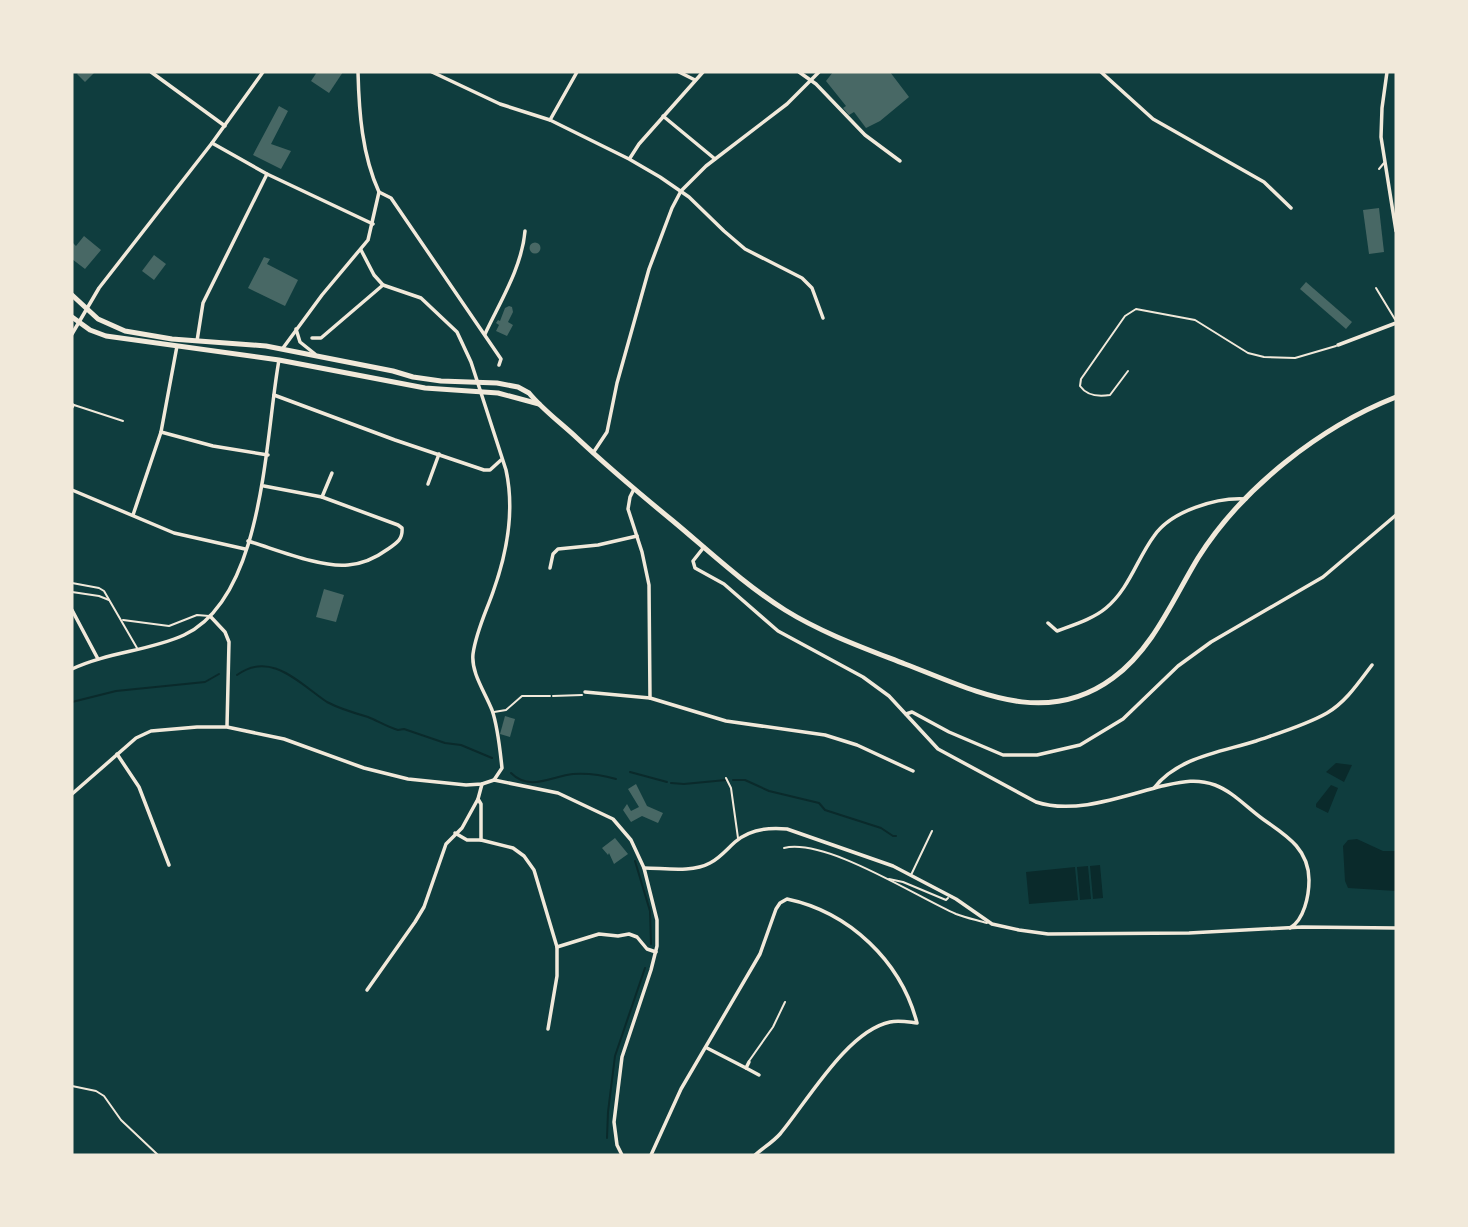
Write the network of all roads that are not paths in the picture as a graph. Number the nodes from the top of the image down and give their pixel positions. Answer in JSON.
{"nodes":[{"id":1,"x":151,"y":72,"type":"edge"},
{"id":2,"x":262,"y":72,"type":"edge"},
{"id":3,"x":358,"y":72,"type":"edge"},
{"id":4,"x":432,"y":72,"type":"edge"},
{"id":5,"x":577,"y":72,"type":"edge"},
{"id":6,"x":680,"y":72,"type":"edge"},
{"id":7,"x":703,"y":72,"type":"edge"},
{"id":8,"x":799,"y":72,"type":"edge"},
{"id":9,"x":819,"y":72,"type":"edge"},
{"id":10,"x":1101,"y":72,"type":"edge"},
{"id":11,"x":1387,"y":72,"type":"edge"},
{"id":12,"x":695,"y":80,"type":"junction"},
{"id":13,"x":811,"y":81,"type":"junction"},
{"id":14,"x":663,"y":116,"type":"junction"},
{"id":15,"x":550,"y":120,"type":"junction"},
{"id":16,"x":225,"y":126,"type":"junction"},
{"id":17,"x":212,"y":143,"type":"junction"},
{"id":18,"x":629,"y":159,"type":"junction"},
{"id":19,"x":715,"y":159,"type":"junction"},
{"id":20,"x":900,"y":162,"type":"dead end"},
{"id":21,"x":1384,"y":162,"type":"junction"},
{"id":22,"x":1379,"y":169,"type":"dead end"},
{"id":23,"x":267,"y":174,"type":"junction"},
{"id":24,"x":681,"y":191,"type":"junction"},
{"id":25,"x":379,"y":192,"type":"junction"},
{"id":26,"x":1292,"y":208,"type":"dead end"},
{"id":27,"x":373,"y":224,"type":"junction"},
{"id":28,"x":525,"y":231,"type":"dead end"},
{"id":29,"x":1396,"y":231,"type":"edge"},
{"id":30,"x":361,"y":250,"type":"junction"},
{"id":31,"x":383,"y":285,"type":"junction"},
{"id":32,"x":1376,"y":288,"type":"dead end"},
{"id":33,"x":72,"y":295,"type":"edge"},
{"id":34,"x":85,"y":309,"type":"junction"},
{"id":35,"x":72,"y":317,"type":"edge"},
{"id":36,"x":822,"y":318,"type":"dead end"},
{"id":37,"x":78,"y":322,"type":"junction"},
{"id":38,"x":1396,"y":322,"type":"edge"},
{"id":39,"x":296,"y":329,"type":"junction"},
{"id":40,"x":72,"y":334,"type":"edge"},
{"id":41,"x":485,"y":334,"type":"junction"},
{"id":42,"x":312,"y":338,"type":"dead end"},
{"id":43,"x":197,"y":341,"type":"junction"},
{"id":44,"x":1338,"y":345,"type":"joint"},
{"id":45,"x":177,"y":346,"type":"junction"},
{"id":46,"x":282,"y":349,"type":"junction"},
{"id":47,"x":316,"y":355,"type":"junction"},
{"id":48,"x":279,"y":360,"type":"junction"},
{"id":49,"x":499,"y":365,"type":"dead end"},
{"id":50,"x":1128,"y":371,"type":"dead end"},
{"id":51,"x":274,"y":394,"type":"junction"},
{"id":52,"x":1396,"y":397,"type":"edge"},
{"id":53,"x":539,"y":404,"type":"junction"},
{"id":54,"x":73,"y":406,"type":"edge"},
{"id":55,"x":123,"y":421,"type":"dead end"},
{"id":56,"x":161,"y":432,"type":"junction"},
{"id":57,"x":593,"y":453,"type":"junction"},
{"id":58,"x":439,"y":454,"type":"junction"},
{"id":59,"x":268,"y":455,"type":"junction"},
{"id":60,"x":501,"y":460,"type":"junction"},
{"id":61,"x":332,"y":473,"type":"dead end"},
{"id":62,"x":428,"y":484,"type":"dead end"},
{"id":63,"x":263,"y":486,"type":"junction"},
{"id":64,"x":634,"y":489,"type":"junction"},
{"id":65,"x":72,"y":491,"type":"edge"},
{"id":66,"x":322,"y":497,"type":"junction"},
{"id":67,"x":1246,"y":499,"type":"junction"},
{"id":68,"x":133,"y":515,"type":"junction"},
{"id":69,"x":1396,"y":515,"type":"edge"},
{"id":70,"x":637,"y":536,"type":"junction"},
{"id":71,"x":248,"y":541,"type":"junction"},
{"id":72,"x":704,"y":547,"type":"junction"},
{"id":73,"x":246,"y":549,"type":"junction"},
{"id":74,"x":550,"y":568,"type":"dead end"},
{"id":75,"x":72,"y":583,"type":"edge"},
{"id":76,"x":72,"y":592,"type":"edge"},
{"id":77,"x":110,"y":600,"type":"junction"},
{"id":78,"x":72,"y":610,"type":"edge"},
{"id":79,"x":210,"y":616,"type":"junction"},
{"id":80,"x":121,"y":620,"type":"junction"},
{"id":81,"x":1048,"y":623,"type":"dead end"},
{"id":82,"x":138,"y":649,"type":"junction"},
{"id":83,"x":98,"y":659,"type":"junction"},
{"id":84,"x":1372,"y":666,"type":"dead end"},
{"id":85,"x":72,"y":669,"type":"edge"},
{"id":86,"x":585,"y":692,"type":"road end"},
{"id":87,"x":550,"y":696,"type":"road end"},
{"id":88,"x":650,"y":698,"type":"junction"},
{"id":89,"x":493,"y":712,"type":"junction"},
{"id":90,"x":906,"y":714,"type":"junction"},
{"id":91,"x":227,"y":727,"type":"junction"},
{"id":92,"x":117,"y":754,"type":"junction"},
{"id":93,"x":913,"y":771,"type":"dead end"},
{"id":94,"x":726,"y":778,"type":"dead end"},
{"id":95,"x":494,"y":780,"type":"junction"},
{"id":96,"x":482,"y":784,"type":"junction"},
{"id":97,"x":1153,"y":788,"type":"junction"},
{"id":98,"x":72,"y":794,"type":"edge"},
{"id":99,"x":478,"y":799,"type":"junction"},
{"id":100,"x":932,"y":831,"type":"dead end"},
{"id":101,"x":455,"y":833,"type":"junction"},
{"id":102,"x":738,"y":839,"type":"junction"},
{"id":103,"x":481,"y":840,"type":"junction"},
{"id":104,"x":784,"y":848,"type":"dead end"},
{"id":105,"x":169,"y":865,"type":"dead end"},
{"id":106,"x":644,"y":868,"type":"junction"},
{"id":107,"x":910,"y":876,"type":"junction"},
{"id":108,"x":888,"y":879,"type":"junction"},
{"id":109,"x":949,"y":895,"type":"junction"},
{"id":110,"x":1303,"y":915,"type":"junction"},
{"id":111,"x":992,"y":924,"type":"junction"},
{"id":112,"x":1314,"y":927,"type":"junction"},
{"id":113,"x":1290,"y":928,"type":"junction"},
{"id":114,"x":1396,"y":928,"type":"edge"},
{"id":115,"x":557,"y":947,"type":"junction"},
{"id":116,"x":656,"y":952,"type":"junction"},
{"id":117,"x":367,"y":990,"type":"dead end"},
{"id":118,"x":785,"y":1002,"type":"dead end"},
{"id":119,"x":548,"y":1029,"type":"dead end"},
{"id":120,"x":707,"y":1048,"type":"junction"},
{"id":121,"x":749,"y":1062,"type":"joint"},
{"id":122,"x":746,"y":1068,"type":"junction"},
{"id":123,"x":759,"y":1075,"type":"dead end"},
{"id":124,"x":622,"y":1155,"type":"edge"},
{"id":125,"x":651,"y":1155,"type":"edge"},
{"id":126,"x":755,"y":1155,"type":"edge"}],
"edges":[{"from":1,"to":16,"type":"street"},
{"from":2,"to":16,"type":"street"},
{"from":3,"to":25,"type":"street"},
{"from":4,"to":15,"type":"street"},
{"from":5,"to":15,"type":"street"},
{"from":6,"to":12,"type":"street"},
{"from":7,"to":12,"type":"street"},
{"from":8,"to":13,"type":"street"},
{"from":9,"to":13,"type":"street"},
{"from":10,"to":26,"type":"street"},
{"from":11,"to":21,"type":"street"},
{"from":12,"to":14,"type":"street"},
{"from":13,"to":19,"type":"street"},
{"from":13,"to":20,"type":"street"},
{"from":14,"to":18,"type":"street"},
{"from":14,"to":19,"type":"street"},
{"from":15,"to":18,"type":"street"},
{"from":16,"to":17,"type":"street"},
{"from":17,"to":23,"type":"street"},
{"from":17,"to":34,"type":"street"},
{"from":18,"to":24,"type":"street"},
{"from":19,"to":24,"type":"street"},
{"from":21,"to":22,"type":"lane"},
{"from":21,"to":29,"type":"street"},
{"from":23,"to":27,"type":"street"},
{"from":23,"to":43,"type":"street"},
{"from":24,"to":36,"type":"street"},
{"from":24,"to":57,"type":"street"},
{"from":25,"to":27,"type":"street"},
{"from":25,"to":41,"type":"street"},
{"from":27,"to":30,"type":"street"},
{"from":28,"to":41,"type":"street"},
{"from":30,"to":31,"type":"street"},
{"from":30,"to":39,"type":"street"},
{"from":31,"to":42,"type":"street"},
{"from":31,"to":60,"type":"street"},
{"from":32,"to":38,"type":"lane"},
{"from":33,"to":34,"type":"main road"},
{"from":34,"to":37,"type":"street"},
{"from":34,"to":43,"type":"main road"},
{"from":35,"to":37,"type":"main road"},
{"from":37,"to":40,"type":"street"},
{"from":37,"to":45,"type":"main road"},
{"from":38,"to":44,"type":"street"},
{"from":39,"to":46,"type":"street"},
{"from":39,"to":47,"type":"street"},
{"from":41,"to":49,"type":"street"},
{"from":43,"to":46,"type":"main road"},
{"from":44,"to":50,"type":"lane"},
{"from":45,"to":48,"type":"main road"},
{"from":45,"to":56,"type":"street"},
{"from":46,"to":47,"type":"main road"},
{"from":47,"to":53,"type":"main road"},
{"from":48,"to":51,"type":"street"},
{"from":48,"to":53,"type":"main road"},
{"from":51,"to":58,"type":"street"},
{"from":51,"to":59,"type":"street"},
{"from":52,"to":67,"type":"main road"},
{"from":53,"to":57,"type":"main road"},
{"from":54,"to":55,"type":"lane"},
{"from":56,"to":59,"type":"street"},
{"from":56,"to":68,"type":"street"},
{"from":57,"to":64,"type":"main road"},
{"from":58,"to":60,"type":"street"},
{"from":58,"to":62,"type":"street"},
{"from":59,"to":63,"type":"street"},
{"from":60,"to":89,"type":"street"},
{"from":61,"to":66,"type":"street"},
{"from":63,"to":66,"type":"street"},
{"from":63,"to":71,"type":"street"},
{"from":64,"to":70,"type":"street"},
{"from":64,"to":72,"type":"main road"},
{"from":65,"to":68,"type":"street"},
{"from":66,"to":71,"type":"street"},
{"from":67,"to":72,"type":"main road"},
{"from":67,"to":81,"type":"street"},
{"from":68,"to":73,"type":"street"},
{"from":69,"to":90,"type":"street"},
{"from":70,"to":74,"type":"street"},
{"from":70,"to":88,"type":"street"},
{"from":71,"to":73,"type":"street"},
{"from":72,"to":90,"type":"street"},
{"from":73,"to":79,"type":"street"},
{"from":75,"to":77,"type":"lane"},
{"from":76,"to":77,"type":"lane"},
{"from":77,"to":80,"type":"lane"},
{"from":78,"to":83,"type":"street"},
{"from":79,"to":80,"type":"lane"},
{"from":79,"to":82,"type":"street"},
{"from":79,"to":91,"type":"street"},
{"from":80,"to":82,"type":"lane"},
{"from":82,"to":83,"type":"street"},
{"from":83,"to":85,"type":"street"},
{"from":84,"to":97,"type":"street"},
{"from":86,"to":88,"type":"street"},
{"from":87,"to":89,"type":"lane"},
{"from":88,"to":93,"type":"street"},
{"from":89,"to":95,"type":"street"},
{"from":90,"to":97,"type":"street"},
{"from":91,"to":92,"type":"street"},
{"from":91,"to":96,"type":"street"},
{"from":92,"to":98,"type":"street"},
{"from":92,"to":105,"type":"street"},
{"from":94,"to":102,"type":"lane"},
{"from":95,"to":96,"type":"street"},
{"from":95,"to":106,"type":"street"},
{"from":96,"to":99,"type":"street"},
{"from":97,"to":110,"type":"street"},
{"from":99,"to":101,"type":"street"},
{"from":99,"to":103,"type":"street"},
{"from":100,"to":107,"type":"lane"},
{"from":101,"to":103,"type":"street"},
{"from":101,"to":117,"type":"street"},
{"from":102,"to":106,"type":"street"},
{"from":102,"to":107,"type":"street"},
{"from":103,"to":115,"type":"street"},
{"from":104,"to":108,"type":"lane"},
{"from":106,"to":116,"type":"street"},
{"from":107,"to":109,"type":"street"},
{"from":108,"to":109,"type":"lane"},
{"from":108,"to":111,"type":"lane"},
{"from":109,"to":111,"type":"street"},
{"from":110,"to":112,"type":"street"},
{"from":110,"to":113,"type":"street"},
{"from":111,"to":113,"type":"street"},
{"from":112,"to":113,"type":"street"},
{"from":112,"to":114,"type":"street"},
{"from":115,"to":116,"type":"street"},
{"from":115,"to":119,"type":"street"},
{"from":116,"to":124,"type":"street"},
{"from":118,"to":121,"type":"lane"},
{"from":120,"to":122,"type":"street"},
{"from":120,"to":125,"type":"street"},
{"from":120,"to":126,"type":"street"},
{"from":121,"to":122,"type":"street"},
{"from":122,"to":123,"type":"street"}]}
